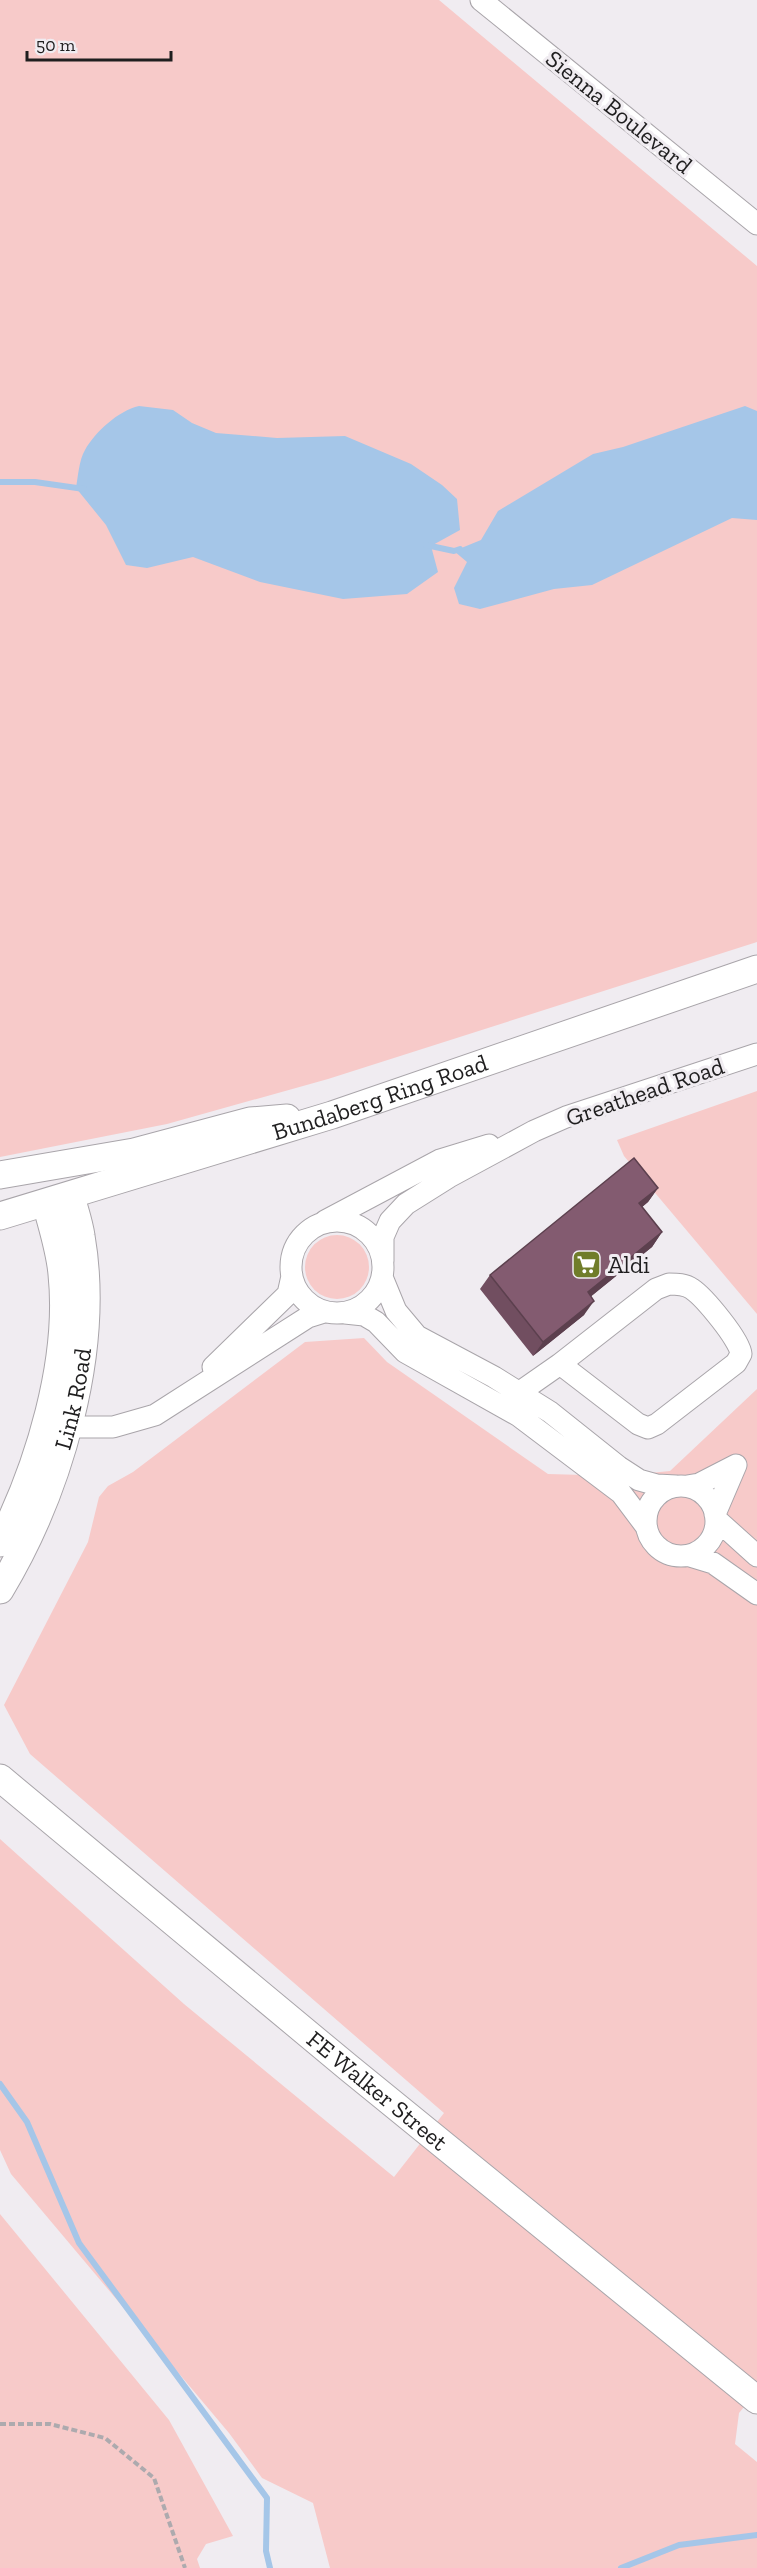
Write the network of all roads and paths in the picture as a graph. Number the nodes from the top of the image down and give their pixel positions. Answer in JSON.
{"nodes":[{"id":1,"x":481,"y":0,"type":"edge"},
{"id":2,"x":757,"y":224,"type":"edge"},
{"id":3,"x":757,"y":969,"type":"edge"},
{"id":4,"x":757,"y":1054,"type":"edge"},
{"id":5,"x":332,"y":1115,"type":"junction"},
{"id":6,"x":534,"y":1131,"type":"junction"},
{"id":7,"x":0,"y":1175,"type":"edge"},
{"id":8,"x":58,"y":1200,"type":"junction"},
{"id":9,"x":0,"y":1216,"type":"edge"},
{"id":10,"x":308,"y":1231,"type":"junction"},
{"id":11,"x":382,"y":1269,"type":"junction"},
{"id":12,"x":292,"y":1275,"type":"junction"},
{"id":13,"x":334,"y":1312,"type":"junction"},
{"id":14,"x":560,"y":1365,"type":"junction"},
{"id":15,"x":520,"y":1392,"type":"junction"},
{"id":16,"x":180,"y":1399,"type":"junction"},
{"id":17,"x":502,"y":1405,"type":"junction"},
{"id":18,"x":57,"y":1424,"type":"junction"},
{"id":19,"x":681,"y":1486,"type":"junction"},
{"id":20,"x":716,"y":1517,"type":"junction"},
{"id":21,"x":645,"y":1525,"type":"junction"},
{"id":22,"x":13,"y":1544,"type":"edge"},
{"id":23,"x":690,"y":1556,"type":"junction"},
{"id":24,"x":757,"y":1556,"type":"edge"},
{"id":25,"x":0,"y":1590,"type":"edge"},
{"id":26,"x":757,"y":1594,"type":"edge"},
{"id":27,"x":0,"y":1609,"type":"edge"},
{"id":28,"x":0,"y":1778,"type":"edge"},
{"id":29,"x":757,"y":2400,"type":"edge"},
{"id":30,"x":0,"y":2424,"type":"edge"},
{"id":31,"x":185,"y":2568,"type":"edge"}],
"edges":[{"from":1,"to":2,"type":"street","name":"Sienna Boulevard"},
{"from":3,"to":5,"type":"main road","name":"Bundaberg Ring Road"},
{"from":4,"to":6,"type":"street","name":"Greathead Road"},
{"from":5,"to":7,"type":"main road"},
{"from":5,"to":8,"type":"main road","name":"Bundaberg Ring Road"},
{"from":6,"to":10,"type":"street","name":"Greathead Road"},
{"from":6,"to":11,"type":"street","name":"Greathead Road"},
{"from":8,"to":9,"type":"main road","name":"Bundaberg Ring Road"},
{"from":8,"to":18,"type":"main road","name":"Link Road"},
{"from":10,"to":11,"type":"street"},
{"from":10,"to":12,"type":"street","name":"Greathead Road"},
{"from":11,"to":13,"type":"street","name":"Greathead Road"},
{"from":11,"to":15,"type":"street"},
{"from":12,"to":13,"type":"street"},
{"from":12,"to":16,"type":"street","name":"Greathead Road"},
{"from":13,"to":16,"type":"street","name":"Greathead Road"},
{"from":13,"to":17,"type":"street"},
{"from":14,"to":14,"type":"street"},
{"from":14,"to":15,"type":"street"},
{"from":15,"to":17,"type":"street"},
{"from":15,"to":19,"type":"street"},
{"from":16,"to":18,"type":"street","name":"Greathead Road"},
{"from":17,"to":21,"type":"street"},
{"from":18,"to":22,"type":"main road","name":"Link Road"},
{"from":19,"to":20,"type":"street"},
{"from":19,"to":20,"type":"street"},
{"from":19,"to":21,"type":"street"},
{"from":20,"to":23,"type":"street"},
{"from":20,"to":24,"type":"street"},
{"from":21,"to":23,"type":"street"},
{"from":22,"to":25,"type":"main road","name":"Link Road"},
{"from":22,"to":27,"type":"main road"},
{"from":23,"to":26,"type":"street"},
{"from":28,"to":29,"type":"main road","name":"FE Walker Street"},
{"from":30,"to":31,"type":"path"}]}
